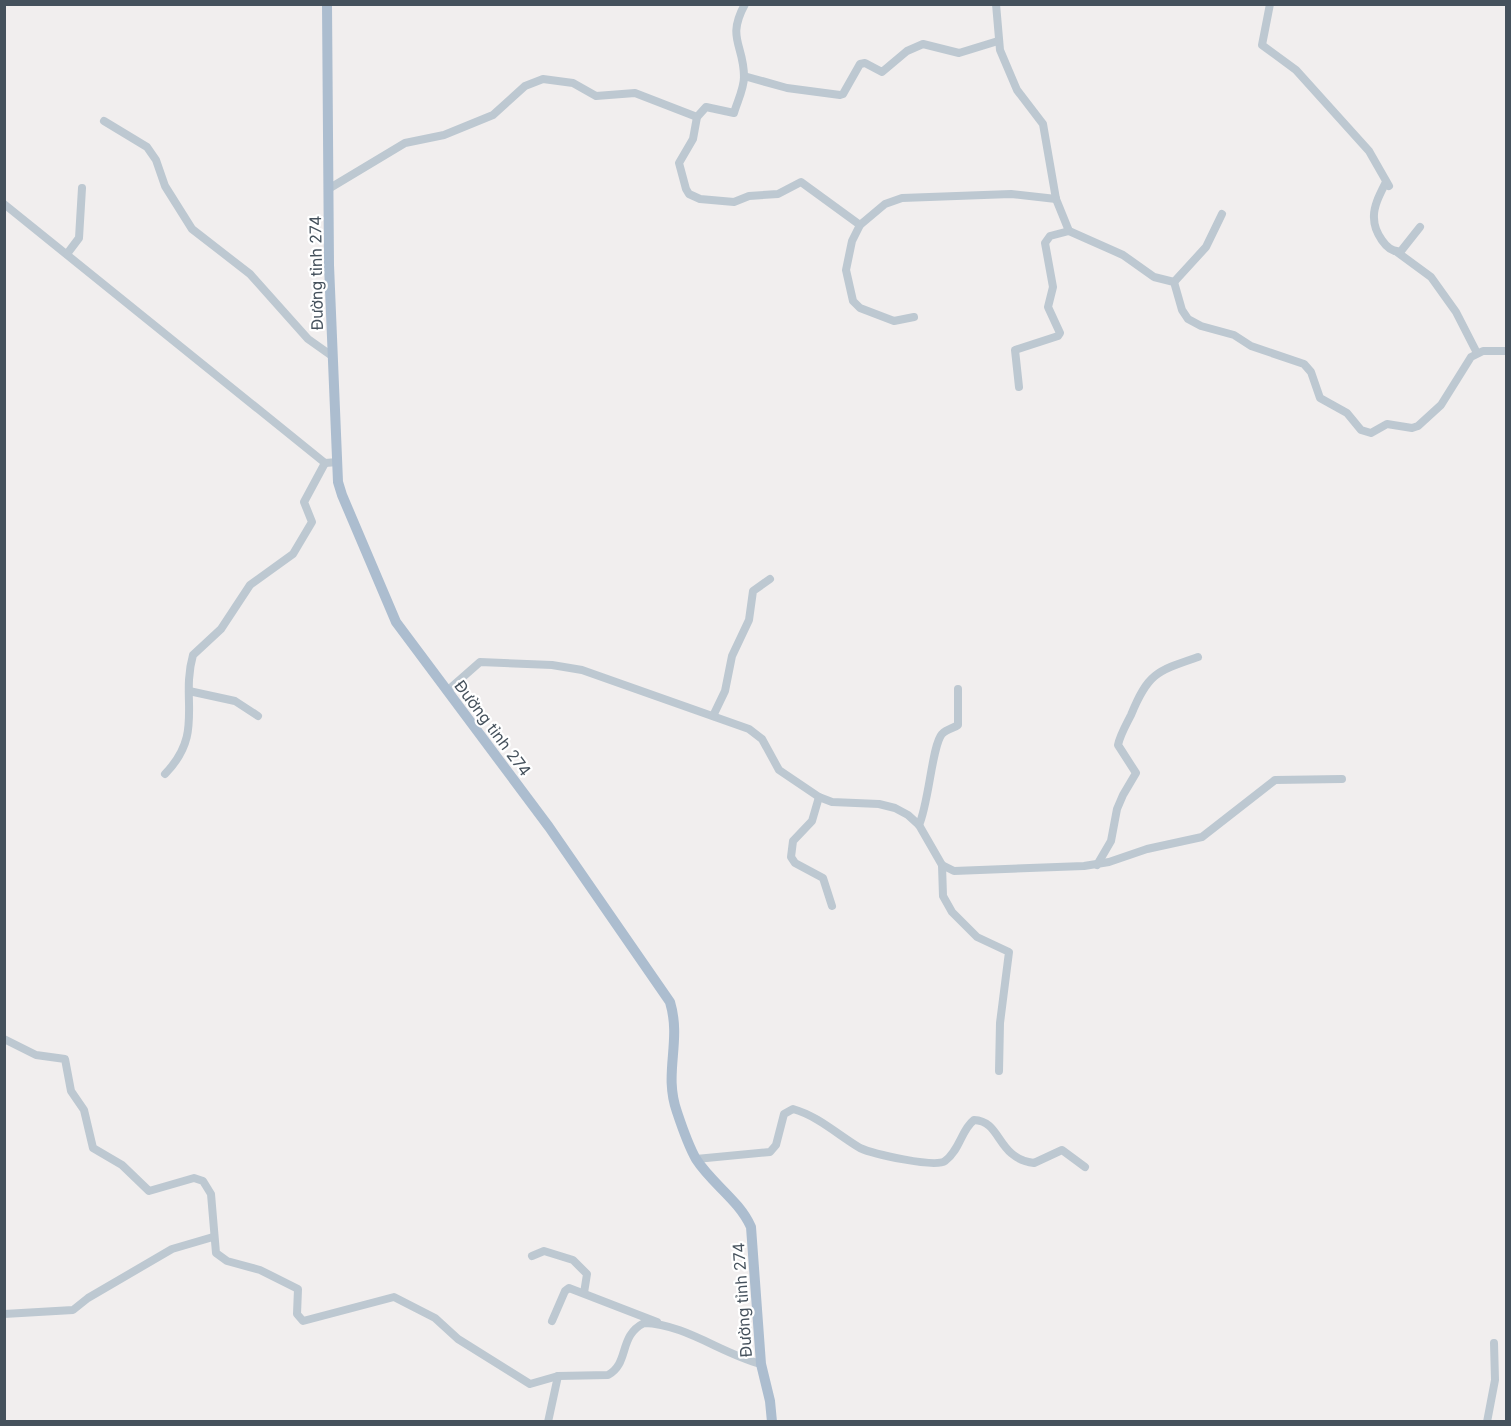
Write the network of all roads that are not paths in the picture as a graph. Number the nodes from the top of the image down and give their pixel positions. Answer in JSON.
{"nodes":[{"id":1,"x":327,"y":4,"type":"edge"},
{"id":2,"x":745,"y":4,"type":"edge"},
{"id":3,"x":996,"y":4,"type":"edge"},
{"id":4,"x":1270,"y":4,"type":"edge"},
{"id":5,"x":998,"y":41,"type":"junction"},
{"id":6,"x":744,"y":75,"type":"junction"},
{"id":7,"x":697,"y":117,"type":"junction"},
{"id":8,"x":104,"y":121,"type":"dead end"},
{"id":9,"x":82,"y":188,"type":"dead end"},
{"id":10,"x":330,"y":188,"type":"junction"},
{"id":11,"x":1056,"y":199,"type":"junction"},
{"id":12,"x":4,"y":204,"type":"edge"},
{"id":13,"x":1222,"y":214,"type":"dead end"},
{"id":14,"x":860,"y":225,"type":"junction"},
{"id":15,"x":1420,"y":227,"type":"dead end"},
{"id":16,"x":1069,"y":231,"type":"junction"},
{"id":17,"x":1397,"y":252,"type":"junction"},
{"id":18,"x":67,"y":254,"type":"junction"},
{"id":19,"x":1174,"y":282,"type":"junction"},
{"id":20,"x":914,"y":317,"type":"dead end"},
{"id":21,"x":1506,"y":351,"type":"edge"},
{"id":22,"x":1477,"y":353,"type":"junction"},
{"id":23,"x":332,"y":356,"type":"junction"},
{"id":24,"x":1019,"y":387,"type":"dead end"},
{"id":25,"x":338,"y":462,"type":"junction"},
{"id":26,"x":325,"y":463,"type":"junction"},
{"id":27,"x":770,"y":579,"type":"dead end"},
{"id":28,"x":1198,"y":657,"type":"dead end"},
{"id":29,"x":958,"y":689,"type":"dead end"},
{"id":30,"x":189,"y":691,"type":"junction"},
{"id":31,"x":447,"y":692,"type":"junction"},
{"id":32,"x":258,"y":716,"type":"dead end"},
{"id":33,"x":713,"y":716,"type":"junction"},
{"id":34,"x":165,"y":774,"type":"dead end"},
{"id":35,"x":1342,"y":779,"type":"dead end"},
{"id":36,"x":819,"y":797,"type":"junction"},
{"id":37,"x":919,"y":825,"type":"junction"},
{"id":38,"x":942,"y":865,"type":"junction"},
{"id":39,"x":1097,"y":865,"type":"junction"},
{"id":40,"x":832,"y":906,"type":"dead end"},
{"id":41,"x":4,"y":1039,"type":"edge"},
{"id":42,"x":999,"y":1071,"type":"dead end"},
{"id":43,"x":696,"y":1159,"type":"junction"},
{"id":44,"x":1085,"y":1167,"type":"dead end"},
{"id":45,"x":213,"y":1237,"type":"junction"},
{"id":46,"x":532,"y":1256,"type":"dead end"},
{"id":47,"x":584,"y":1293,"type":"junction"},
{"id":48,"x":4,"y":1314,"type":"edge"},
{"id":49,"x":552,"y":1321,"type":"dead end"},
{"id":50,"x":669,"y":1327,"type":"junction"},
{"id":51,"x":1494,"y":1343,"type":"dead end"},
{"id":52,"x":761,"y":1364,"type":"junction"},
{"id":53,"x":558,"y":1376,"type":"junction"},
{"id":54,"x":548,"y":1422,"type":"edge"},
{"id":55,"x":772,"y":1422,"type":"edge"},
{"id":56,"x":1487,"y":1422,"type":"edge"}],
"edges":[{"from":1,"to":10,"type":"main road","name":"Đường tỉnh 274"},
{"from":2,"to":6,"type":"street"},
{"from":3,"to":5,"type":"street"},
{"from":4,"to":17,"type":"street"},
{"from":5,"to":6,"type":"street"},
{"from":5,"to":11,"type":"street"},
{"from":6,"to":7,"type":"street"},
{"from":7,"to":10,"type":"street"},
{"from":7,"to":14,"type":"street"},
{"from":8,"to":23,"type":"street"},
{"from":9,"to":18,"type":"street"},
{"from":10,"to":23,"type":"main road","name":"Đường tỉnh 274"},
{"from":11,"to":14,"type":"street"},
{"from":11,"to":16,"type":"street"},
{"from":12,"to":18,"type":"street"},
{"from":13,"to":19,"type":"street"},
{"from":14,"to":20,"type":"street"},
{"from":15,"to":17,"type":"street"},
{"from":16,"to":19,"type":"street"},
{"from":16,"to":24,"type":"street"},
{"from":17,"to":22,"type":"street"},
{"from":18,"to":26,"type":"street"},
{"from":19,"to":22,"type":"street"},
{"from":21,"to":22,"type":"street"},
{"from":23,"to":25,"type":"main road","name":"Đường tỉnh 274"},
{"from":25,"to":26,"type":"street"},
{"from":25,"to":31,"type":"main road","name":"Đường tỉnh 274"},
{"from":26,"to":30,"type":"street"},
{"from":27,"to":33,"type":"street"},
{"from":28,"to":39,"type":"street"},
{"from":29,"to":37,"type":"street"},
{"from":30,"to":32,"type":"street"},
{"from":30,"to":34,"type":"street"},
{"from":31,"to":33,"type":"street"},
{"from":31,"to":43,"type":"main road","name":"Đường tỉnh 274"},
{"from":33,"to":36,"type":"street"},
{"from":35,"to":39,"type":"street"},
{"from":36,"to":37,"type":"street"},
{"from":36,"to":40,"type":"street"},
{"from":37,"to":38,"type":"street"},
{"from":38,"to":39,"type":"street"},
{"from":38,"to":42,"type":"street"},
{"from":41,"to":45,"type":"street"},
{"from":43,"to":44,"type":"street"},
{"from":43,"to":52,"type":"main road","name":"Đường tỉnh 274"},
{"from":45,"to":48,"type":"street"},
{"from":45,"to":53,"type":"street"},
{"from":46,"to":47,"type":"street"},
{"from":47,"to":49,"type":"street"},
{"from":47,"to":50,"type":"street"},
{"from":50,"to":52,"type":"street"},
{"from":50,"to":53,"type":"street"},
{"from":51,"to":56,"type":"street"},
{"from":52,"to":55,"type":"main road","name":"Đường tỉnh 274"},
{"from":53,"to":54,"type":"street"}]}
